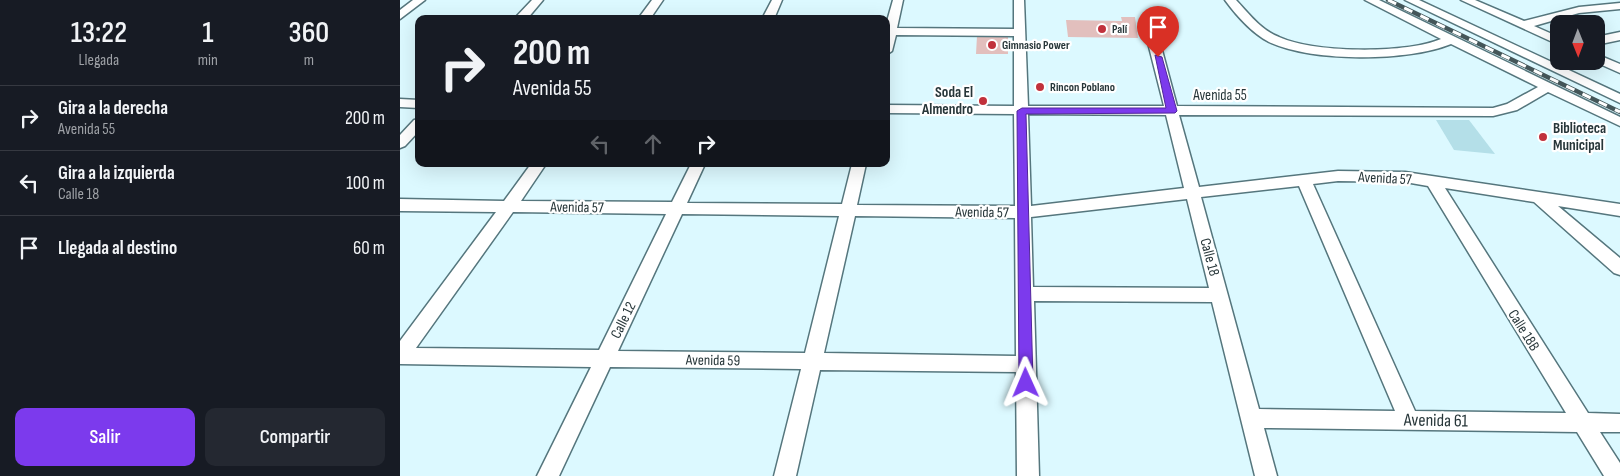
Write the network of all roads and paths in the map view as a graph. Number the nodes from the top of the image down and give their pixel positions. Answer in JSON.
{"nodes":[{"id":1,"x":420,"y":0,"type":"edge"},
{"id":2,"x":538,"y":0,"type":"edge"},
{"id":3,"x":658,"y":0,"type":"edge"},
{"id":4,"x":776,"y":0,"type":"edge"},
{"id":5,"x":898,"y":0,"type":"edge"},
{"id":6,"x":1019,"y":0,"type":"edge"},
{"id":7,"x":1230,"y":0,"type":"edge"},
{"id":8,"x":1410,"y":0,"type":"edge"},
{"id":9,"x":1488,"y":0,"type":"edge"},
{"id":10,"x":1380,"y":2,"type":"edge"},
{"id":11,"x":1469,"y":2,"type":"edge"},
{"id":12,"x":1620,"y":6,"type":"edge"},
{"id":13,"x":524,"y":15,"type":"edge"},
{"id":14,"x":647,"y":15,"type":"edge"},
{"id":15,"x":770,"y":15,"type":"edge"},
{"id":16,"x":400,"y":16,"type":"edge"},
{"id":17,"x":1523,"y":25,"type":"junction"},
{"id":18,"x":890,"y":26,"type":"edge"},
{"id":19,"x":1259,"y":30,"type":"joint"},
{"id":20,"x":890,"y":32,"type":"edge"},
{"id":21,"x":1020,"y":33,"type":"junction"},
{"id":22,"x":1620,"y":36,"type":"edge"},
{"id":23,"x":1550,"y":37,"type":"edge"},
{"id":24,"x":1153,"y":39,"type":"dead end"},
{"id":25,"x":1451,"y":40,"type":"junction"},
{"id":26,"x":1605,"y":40,"type":"edge"},
{"id":27,"x":1550,"y":61,"type":"edge"},
{"id":28,"x":1605,"y":62,"type":"edge"},
{"id":29,"x":1620,"y":69,"type":"edge"},
{"id":30,"x":1568,"y":70,"type":"edge"},
{"id":31,"x":1548,"y":87,"type":"junction"},
{"id":32,"x":1620,"y":99,"type":"edge"},
{"id":33,"x":400,"y":103,"type":"edge"},
{"id":34,"x":415,"y":104,"type":"edge"},
{"id":35,"x":890,"y":109,"type":"edge"},
{"id":36,"x":1022,"y":111,"type":"junction"},
{"id":37,"x":1172,"y":111,"type":"junction"},
{"id":38,"x":1620,"y":122,"type":"edge"},
{"id":39,"x":415,"y":127,"type":"edge"},
{"id":40,"x":400,"y":143,"type":"edge"},
{"id":41,"x":537,"y":167,"type":"edge"},
{"id":42,"x":696,"y":167,"type":"edge"},
{"id":43,"x":858,"y":167,"type":"edge"},
{"id":44,"x":1304,"y":180,"type":"junction"},
{"id":45,"x":1433,"y":182,"type":"junction"},
{"id":46,"x":1193,"y":192,"type":"junction"},
{"id":47,"x":1540,"y":199,"type":"junction"},
{"id":48,"x":400,"y":205,"type":"edge"},
{"id":49,"x":508,"y":206,"type":"junction"},
{"id":50,"x":676,"y":208,"type":"junction"},
{"id":51,"x":848,"y":210,"type":"junction"},
{"id":52,"x":1620,"y":210,"type":"edge"},
{"id":53,"x":1023,"y":212,"type":"junction"},
{"id":54,"x":1620,"y":268,"type":"edge"},
{"id":55,"x":1025,"y":294,"type":"junction"},
{"id":56,"x":1220,"y":295,"type":"junction"},
{"id":57,"x":400,"y":356,"type":"edge"},
{"id":58,"x":604,"y":359,"type":"junction"},
{"id":59,"x":812,"y":362,"type":"junction"},
{"id":60,"x":1026,"y":364,"type":"junction"},
{"id":61,"x":1251,"y":418,"type":"junction"},
{"id":62,"x":1409,"y":420,"type":"junction"},
{"id":63,"x":1581,"y":423,"type":"junction"},
{"id":64,"x":1620,"y":423,"type":"edge"},
{"id":65,"x":548,"y":476,"type":"edge"},
{"id":66,"x":785,"y":476,"type":"edge"},
{"id":67,"x":1028,"y":476,"type":"edge"},
{"id":68,"x":1266,"y":476,"type":"edge"},
{"id":69,"x":1616,"y":476,"type":"edge"}],
"edges":[{"from":1,"to":16,"type":"street"},
{"from":2,"to":13,"type":"street"},
{"from":3,"to":14,"type":"street"},
{"from":4,"to":15,"type":"street"},
{"from":5,"to":18,"type":"street"},
{"from":6,"to":21,"type":"street"},
{"from":7,"to":19,"type":"street"},
{"from":8,"to":27,"type":"street"},
{"from":9,"to":11,"type":"street"},
{"from":10,"to":25,"type":"street"},
{"from":11,"to":17,"type":"street"},
{"from":12,"to":17,"type":"street"},
{"from":17,"to":23,"type":"street"},
{"from":19,"to":25,"type":"street"},
{"from":20,"to":21,"type":"street"},
{"from":21,"to":36,"type":"street"},
{"from":22,"to":26,"type":"street"},
{"from":24,"to":37,"type":"street","name":"Calle 18"},
{"from":25,"to":31,"type":"street"},
{"from":28,"to":29,"type":"street"},
{"from":30,"to":32,"type":"street"},
{"from":31,"to":37,"type":"street","name":"Avenida 55"},
{"from":31,"to":38,"type":"street"},
{"from":33,"to":34,"type":"street"},
{"from":35,"to":36,"type":"street","name":"Avenida 55"},
{"from":36,"to":37,"type":"street","name":"Avenida 55"},
{"from":36,"to":53,"type":"street"},
{"from":37,"to":46,"type":"street","name":"Calle 18"},
{"from":39,"to":40,"type":"street"},
{"from":41,"to":49,"type":"street"},
{"from":42,"to":50,"type":"street","name":"Calle 12"},
{"from":43,"to":51,"type":"street"},
{"from":44,"to":45,"type":"street","name":"Avenida 57"},
{"from":44,"to":46,"type":"street","name":"Avenida 57"},
{"from":44,"to":62,"type":"street"},
{"from":45,"to":47,"type":"street","name":"Avenida 57"},
{"from":45,"to":63,"type":"street","name":"Calle 18B"},
{"from":46,"to":53,"type":"street","name":"Avenida 57"},
{"from":46,"to":56,"type":"street","name":"Calle 18"},
{"from":47,"to":52,"type":"street","name":"Avenida 57"},
{"from":47,"to":54,"type":"street"},
{"from":48,"to":49,"type":"street","name":"Avenida 57"},
{"from":49,"to":50,"type":"street","name":"Avenida 57"},
{"from":49,"to":57,"type":"street"},
{"from":50,"to":51,"type":"street","name":"Avenida 57"},
{"from":50,"to":58,"type":"street","name":"Calle 12"},
{"from":51,"to":53,"type":"street","name":"Avenida 57"},
{"from":51,"to":59,"type":"street"},
{"from":53,"to":55,"type":"street"},
{"from":55,"to":56,"type":"street"},
{"from":55,"to":60,"type":"street"},
{"from":56,"to":61,"type":"street","name":"Calle 18"},
{"from":57,"to":58,"type":"street","name":"Avenida 59"},
{"from":58,"to":59,"type":"street","name":"Avenida 59"},
{"from":58,"to":65,"type":"street","name":"Calle 12"},
{"from":59,"to":60,"type":"street","name":"Avenida 59"},
{"from":59,"to":66,"type":"street"},
{"from":60,"to":67,"type":"street"},
{"from":61,"to":62,"type":"street","name":"Avenida 61"},
{"from":61,"to":68,"type":"street","name":"Calle 18"},
{"from":62,"to":63,"type":"street","name":"Avenida 61"},
{"from":63,"to":64,"type":"street","name":"Avenida 61"},
{"from":63,"to":69,"type":"street","name":"Calle 18B"}]}
